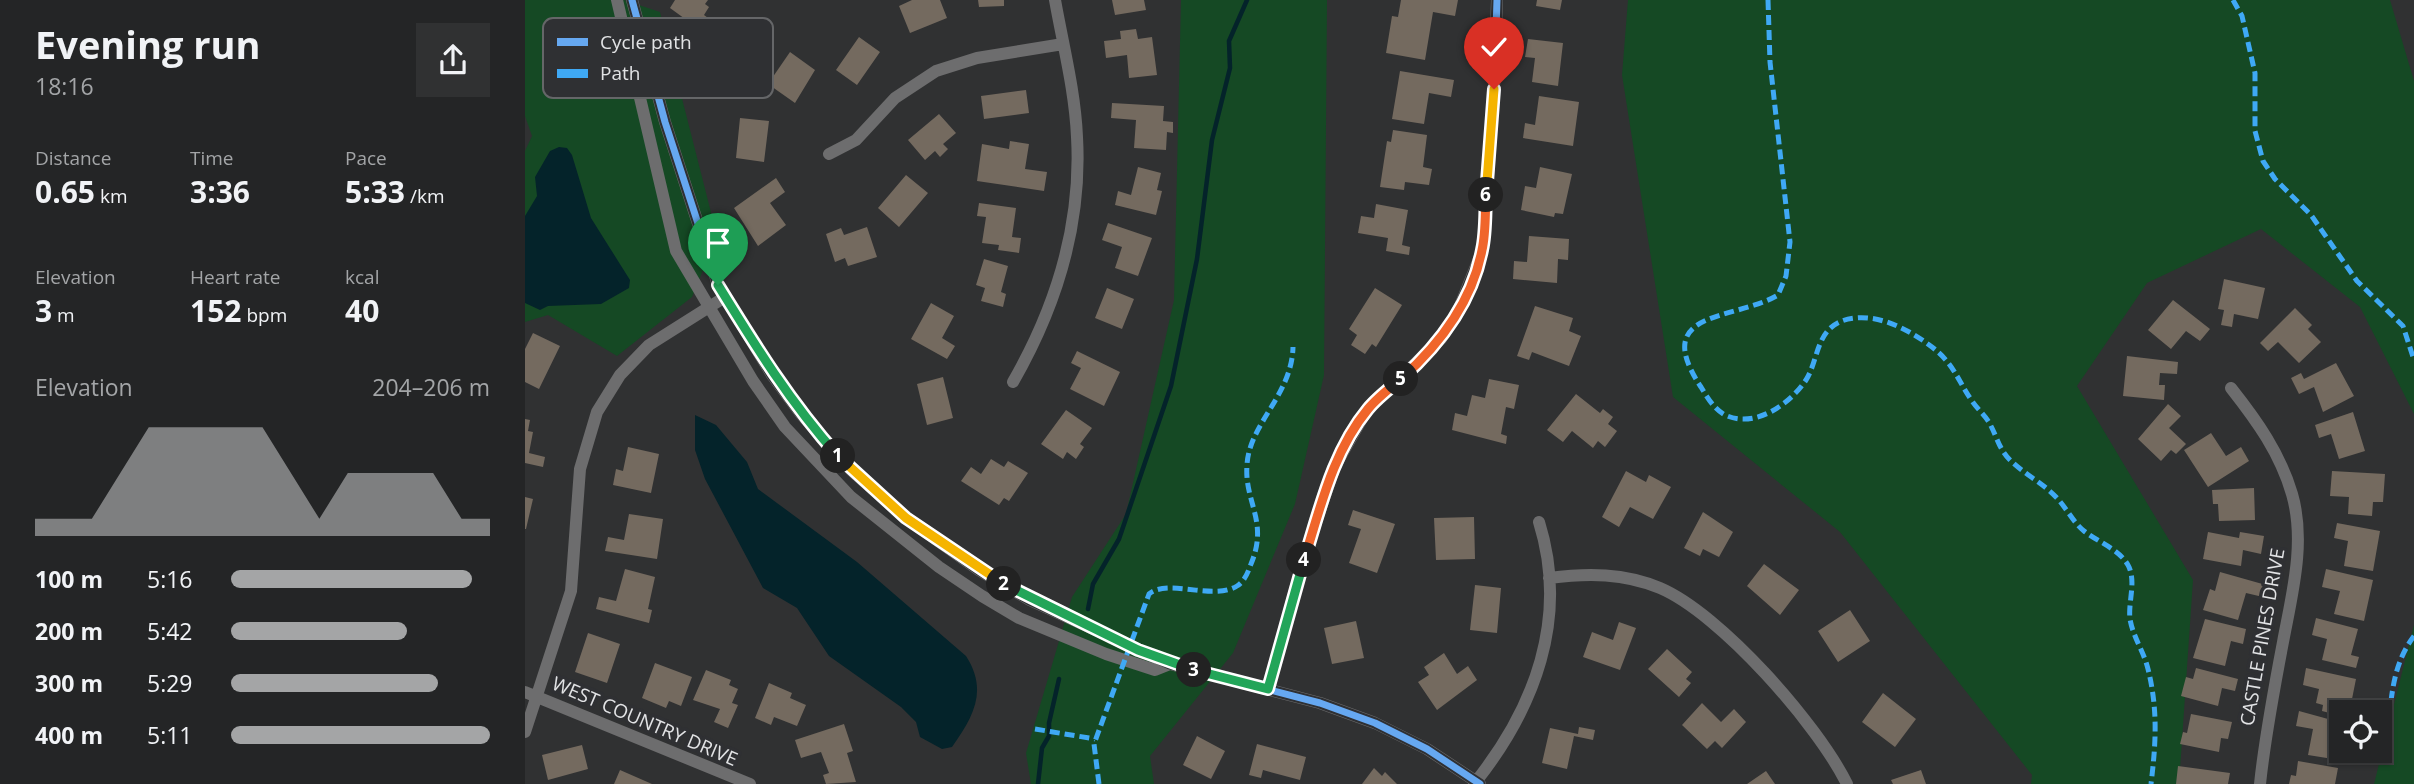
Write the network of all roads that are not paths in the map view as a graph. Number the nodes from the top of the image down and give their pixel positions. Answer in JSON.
{"nodes":[{"id":1,"x":617,"y":0,"type":"edge"},
{"id":2,"x":632,"y":0,"type":"edge"},
{"id":3,"x":1055,"y":0,"type":"edge"},
{"id":4,"x":1497,"y":0,"type":"edge"},
{"id":5,"x":621,"y":18,"type":"edge"},
{"id":6,"x":637,"y":18,"type":"edge"},
{"id":7,"x":1063,"y":44,"type":"junction"},
{"id":8,"x":640,"y":98,"type":"edge"},
{"id":9,"x":661,"y":98,"type":"edge"},
{"id":10,"x":829,"y":153,"type":"dead end"},
{"id":11,"x":726,"y":297,"type":"junction"},
{"id":12,"x":709,"y":308,"type":"junction"},
{"id":13,"x":1013,"y":382,"type":"dead end"},
{"id":14,"x":2231,"y":388,"type":"dead end"},
{"id":15,"x":1539,"y":522,"type":"dead end"},
{"id":16,"x":1549,"y":578,"type":"junction"},
{"id":17,"x":1170,"y":664,"type":"junction"},
{"id":18,"x":1268,"y":689,"type":"junction"},
{"id":19,"x":531,"y":694,"type":"edge"},
{"id":20,"x":525,"y":732,"type":"edge"},
{"id":21,"x":1477,"y":783,"type":"edge"},
{"id":22,"x":750,"y":784,"type":"edge"},
{"id":23,"x":1847,"y":784,"type":"edge"},
{"id":24,"x":2260,"y":784,"type":"edge"}],
"edges":[{"from":1,"to":5,"type":"street"},
{"from":2,"to":6,"type":"street"},
{"from":3,"to":7,"type":"street"},
{"from":4,"to":18,"type":"street"},
{"from":7,"to":10,"type":"street"},
{"from":7,"to":13,"type":"street"},
{"from":8,"to":12,"type":"street"},
{"from":9,"to":11,"type":"street"},
{"from":11,"to":12,"type":"street"},
{"from":11,"to":17,"type":"street"},
{"from":12,"to":17,"type":"street"},
{"from":12,"to":19,"type":"street"},
{"from":14,"to":24,"type":"street","name":"CASTLE PINES DRIVE"},
{"from":15,"to":16,"type":"street"},
{"from":16,"to":21,"type":"street"},
{"from":16,"to":23,"type":"street"},
{"from":17,"to":18,"type":"street"},
{"from":18,"to":21,"type":"street"},
{"from":19,"to":20,"type":"street"},
{"from":19,"to":22,"type":"street","name":"WEST COUNTRY DRIVE"}]}
